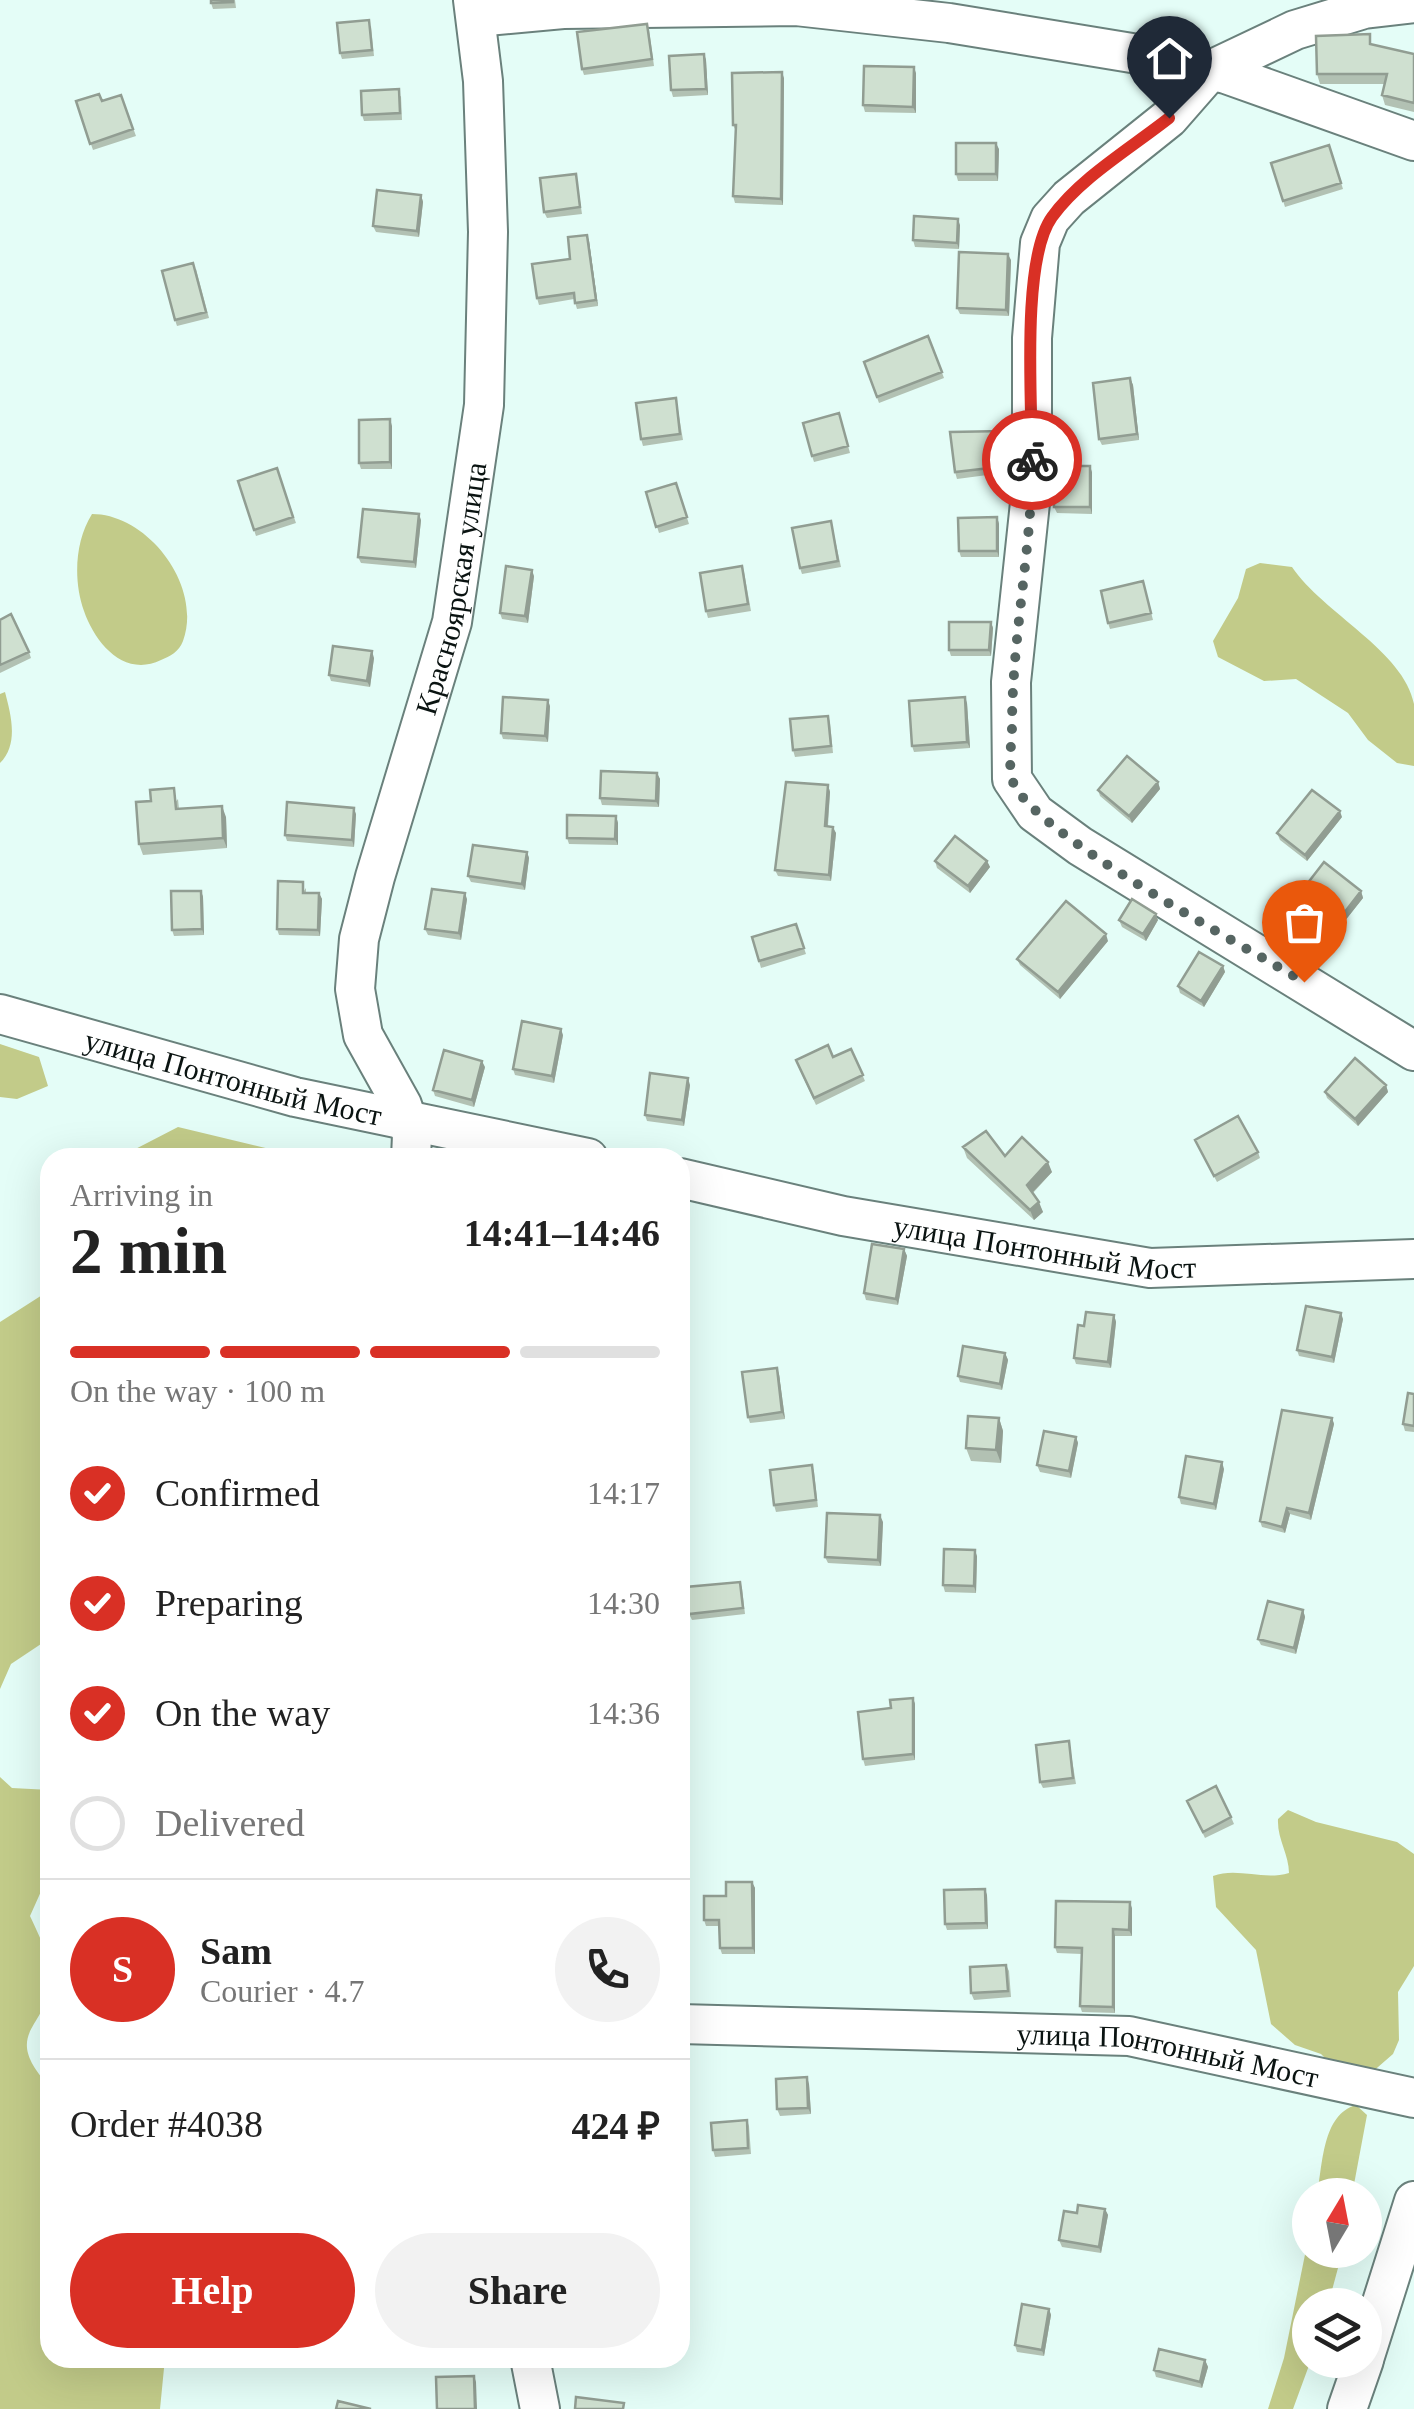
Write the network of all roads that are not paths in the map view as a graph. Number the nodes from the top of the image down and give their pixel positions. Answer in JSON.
{"nodes":[{"id":1,"x":1414,"y":3,"type":"edge"},
{"id":2,"x":475,"y":8,"type":"edge"},
{"id":3,"x":1212,"y":70,"type":"junction"},
{"id":4,"x":1414,"y":142,"type":"edge"},
{"id":5,"x":0,"y":1014,"type":"edge"},
{"id":6,"x":1414,"y":1051,"type":"edge"},
{"id":7,"x":406,"y":1116,"type":"junction"},
{"id":8,"x":410,"y":1148,"type":"edge"},
{"id":9,"x":545,"y":1148,"type":"edge"},
{"id":10,"x":690,"y":1180,"type":"edge"},
{"id":11,"x":1414,"y":1259,"type":"edge"},
{"id":12,"x":690,"y":2024,"type":"edge"},
{"id":13,"x":1414,"y":2098,"type":"edge"},
{"id":14,"x":1414,"y":2201,"type":"edge"},
{"id":15,"x":1382,"y":2301,"type":"edge"},
{"id":16,"x":532,"y":2368,"type":"edge"},
{"id":17,"x":1357,"y":2378,"type":"edge"},
{"id":18,"x":540,"y":2409,"type":"edge"},
{"id":19,"x":1347,"y":2409,"type":"edge"}],
"edges":[{"from":1,"to":3,"type":"street"},
{"from":2,"to":3,"type":"street"},
{"from":2,"to":7,"type":"street","name":"Красноярская улица"},
{"from":3,"to":4,"type":"street"},
{"from":3,"to":6,"type":"street"},
{"from":5,"to":7,"type":"street","name":"улица Понтонный Мост"},
{"from":7,"to":8,"type":"street","name":"Красноярская улица"},
{"from":7,"to":9,"type":"street","name":"улица Понтонный Мост"},
{"from":10,"to":11,"type":"street","name":"улица Понтонный Мост"},
{"from":12,"to":13,"type":"street","name":"улица Понтонный Мост"},
{"from":14,"to":15,"type":"street"},
{"from":16,"to":18,"type":"street"},
{"from":17,"to":19,"type":"street"}]}
